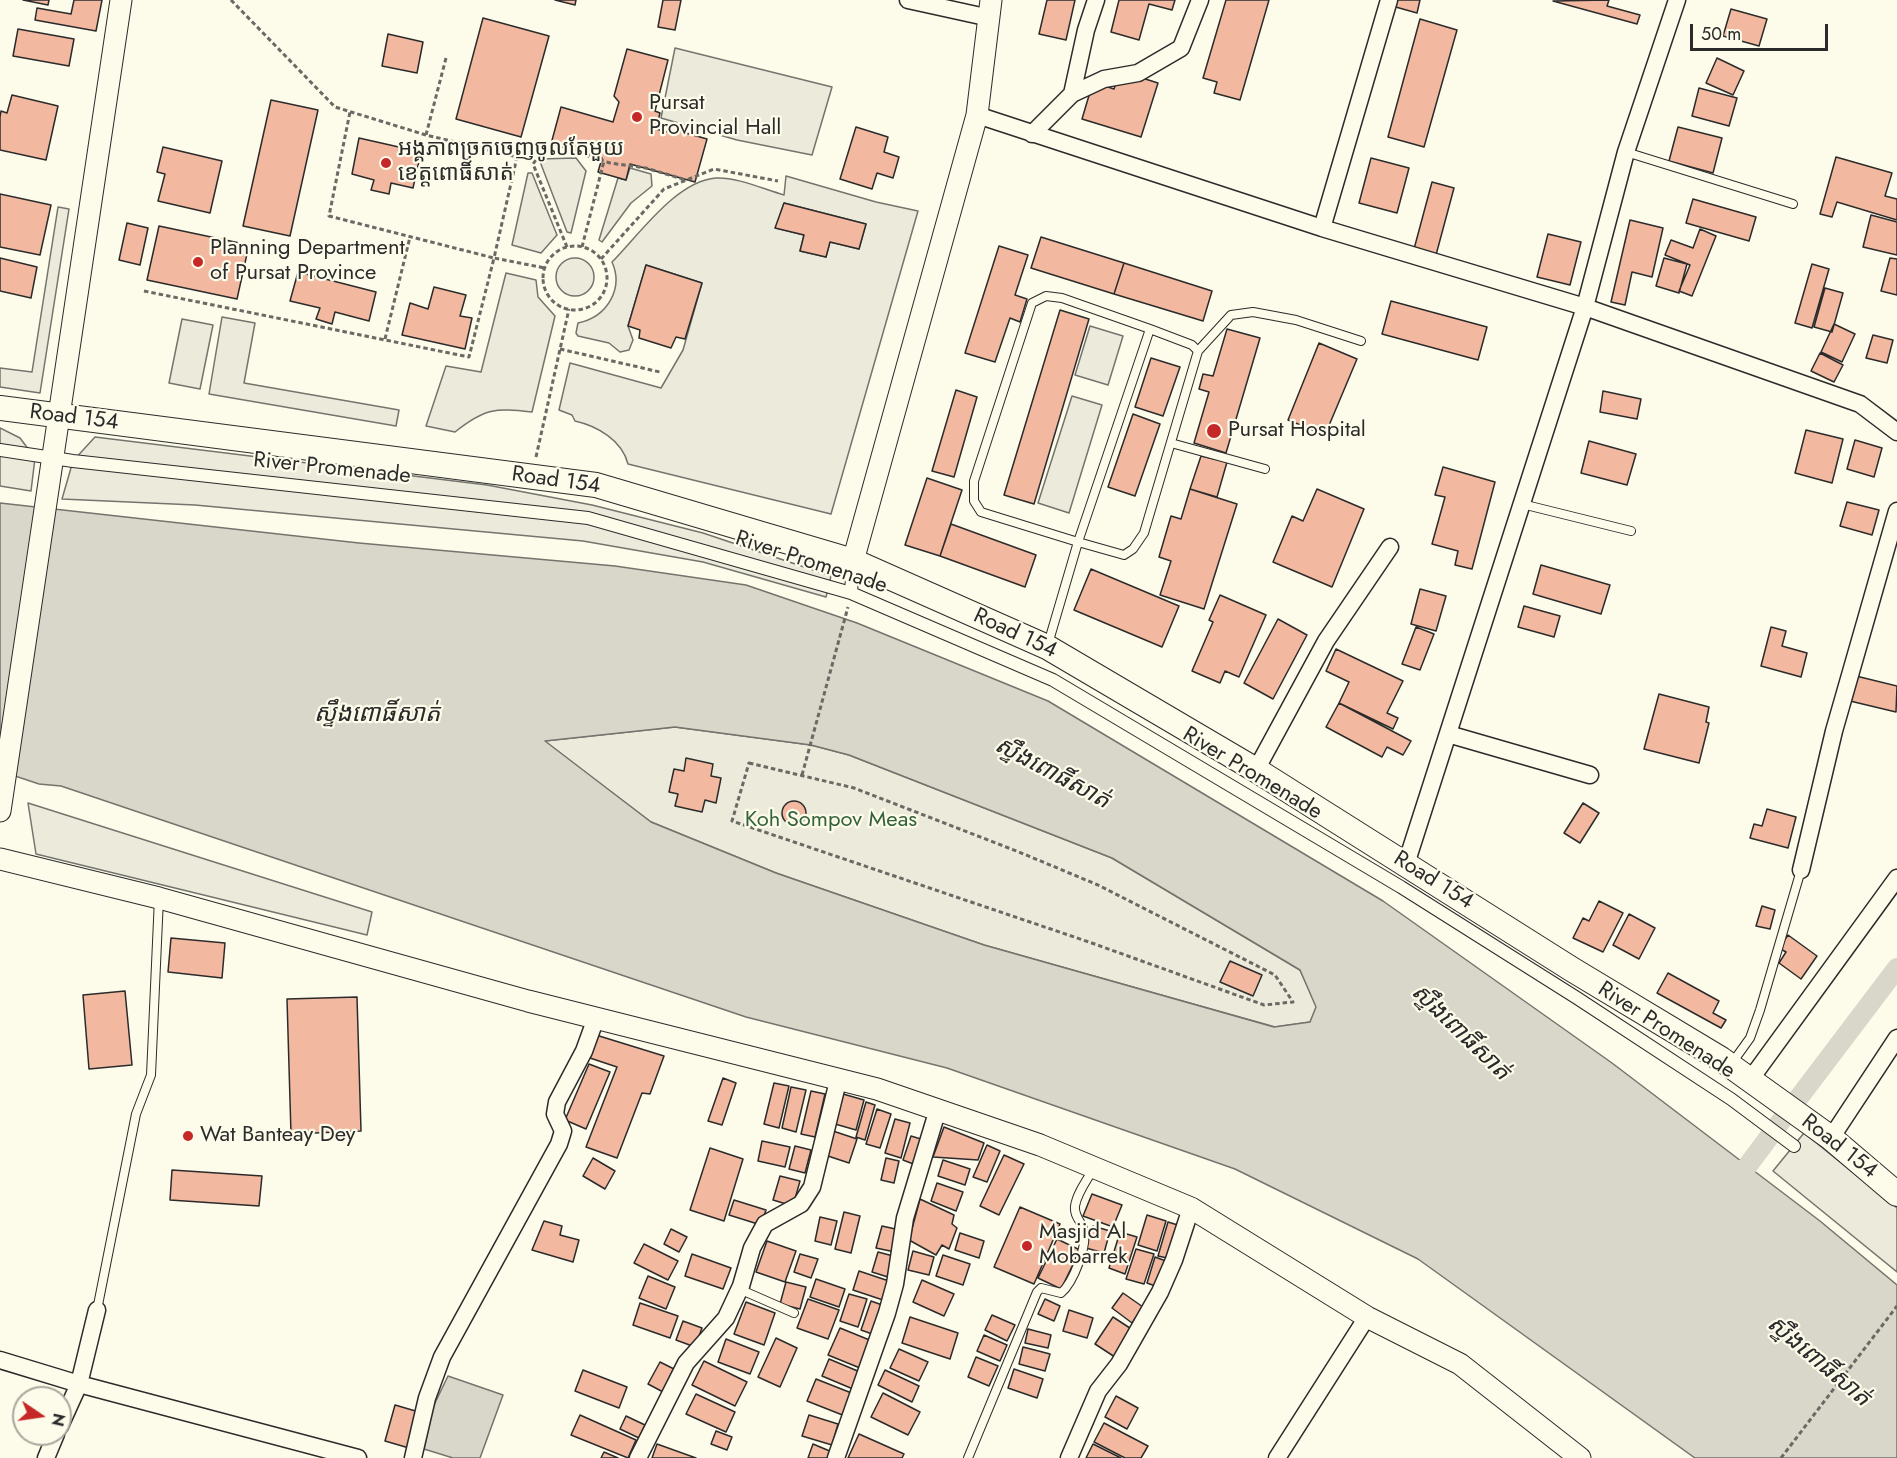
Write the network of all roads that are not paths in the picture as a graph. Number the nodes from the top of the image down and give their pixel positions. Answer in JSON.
{"nodes":[{"id":1,"x":120,"y":0,"type":"edge"},
{"id":2,"x":908,"y":0,"type":"edge"},
{"id":3,"x":1096,"y":0,"type":"edge"},
{"id":4,"x":1200,"y":0,"type":"edge"},
{"id":5,"x":1389,"y":0,"type":"edge"},
{"id":6,"x":1677,"y":0,"type":"edge"},
{"id":7,"x":991,"y":9,"type":"edge"},
{"id":8,"x":1072,"y":94,"type":"junction"},
{"id":9,"x":977,"y":115,"type":"junction"},
{"id":10,"x":1032,"y":134,"type":"junction"},
{"id":11,"x":1626,"y":152,"type":"junction"},
{"id":12,"x":1793,"y":204,"type":"dead end"},
{"id":13,"x":1322,"y":228,"type":"junction"},
{"id":14,"x":1586,"y":307,"type":"junction"},
{"id":15,"x":1150,"y":329,"type":"junction"},
{"id":16,"x":1361,"y":341,"type":"dead end"},
{"id":17,"x":1198,"y":351,"type":"junction"},
{"id":18,"x":0,"y":408,"type":"edge"},
{"id":19,"x":58,"y":415,"type":"junction"},
{"id":20,"x":1897,"y":432,"type":"edge"},
{"id":21,"x":1171,"y":443,"type":"junction"},
{"id":22,"x":0,"y":450,"type":"edge"},
{"id":23,"x":53,"y":457,"type":"junction"},
{"id":24,"x":1265,"y":469,"type":"dead end"},
{"id":25,"x":1522,"y":504,"type":"junction"},
{"id":26,"x":1897,"y":511,"type":"edge"},
{"id":27,"x":1631,"y":531,"type":"dead end"},
{"id":28,"x":1078,"y":542,"type":"junction"},
{"id":29,"x":1390,"y":547,"type":"dead end"},
{"id":30,"x":853,"y":561,"type":"junction"},
{"id":31,"x":851,"y":593,"type":"junction"},
{"id":32,"x":1047,"y":647,"type":"junction"},
{"id":33,"x":1448,"y":734,"type":"junction"},
{"id":34,"x":1256,"y":770,"type":"junction"},
{"id":35,"x":1590,"y":775,"type":"dead end"},
{"id":36,"x":1,"y":803,"type":"edge"},
{"id":37,"x":0,"y":859,"type":"edge"},
{"id":38,"x":1406,"y":864,"type":"junction"},
{"id":39,"x":1801,"y":870,"type":"joint"},
{"id":40,"x":1897,"y":878,"type":"edge"},
{"id":41,"x":159,"y":898,"type":"junction"},
{"id":42,"x":596,"y":1018,"type":"junction"},
{"id":43,"x":1897,"y":1038,"type":"edge"},
{"id":44,"x":1730,"y":1066,"type":"junction"},
{"id":45,"x":1750,"y":1080,"type":"junction"},
{"id":46,"x":838,"y":1081,"type":"junction"},
{"id":47,"x":938,"y":1109,"type":"junction"},
{"id":48,"x":1830,"y":1138,"type":"junction"},
{"id":49,"x":1792,"y":1145,"type":"dead end"},
{"id":50,"x":1094,"y":1167,"type":"junction"},
{"id":51,"x":1897,"y":1194,"type":"edge"},
{"id":52,"x":1191,"y":1208,"type":"junction"},
{"id":53,"x":739,"y":1289,"type":"junction"},
{"id":54,"x":97,"y":1310,"type":"joint"},
{"id":55,"x":794,"y":1313,"type":"dead end"},
{"id":56,"x":1367,"y":1317,"type":"junction"},
{"id":57,"x":0,"y":1360,"type":"edge"},
{"id":58,"x":79,"y":1384,"type":"junction"},
{"id":59,"x":72,"y":1399,"type":"edge"},
{"id":60,"x":350,"y":1457,"type":"edge"},
{"id":61,"x":413,"y":1458,"type":"edge"},
{"id":62,"x":638,"y":1458,"type":"edge"},
{"id":63,"x":836,"y":1458,"type":"edge"},
{"id":64,"x":968,"y":1458,"type":"edge"},
{"id":65,"x":1070,"y":1458,"type":"edge"},
{"id":66,"x":1277,"y":1458,"type":"edge"},
{"id":67,"x":1580,"y":1458,"type":"edge"}],
"edges":[{"from":1,"to":19,"type":"street"},
{"from":2,"to":7,"type":"street"},
{"from":3,"to":8,"type":"street"},
{"from":4,"to":8,"type":"street"},
{"from":5,"to":13,"type":"street"},
{"from":6,"to":11,"type":"street"},
{"from":7,"to":9,"type":"street"},
{"from":8,"to":10,"type":"street"},
{"from":9,"to":10,"type":"street"},
{"from":9,"to":30,"type":"street"},
{"from":10,"to":13,"type":"street"},
{"from":11,"to":12,"type":"lane"},
{"from":11,"to":14,"type":"street"},
{"from":13,"to":14,"type":"street"},
{"from":14,"to":20,"type":"street"},
{"from":14,"to":25,"type":"street"},
{"from":15,"to":17,"type":"lane"},
{"from":15,"to":28,"type":"lane"},
{"from":15,"to":28,"type":"lane"},
{"from":16,"to":17,"type":"lane"},
{"from":17,"to":21,"type":"lane"},
{"from":18,"to":19,"type":"main road","name":"Road 154"},
{"from":19,"to":23,"type":"street"},
{"from":19,"to":30,"type":"main road","name":"Road 154"},
{"from":21,"to":24,"type":"lane"},
{"from":21,"to":28,"type":"lane"},
{"from":22,"to":23,"type":"street","name":"River Promenade"},
{"from":23,"to":31,"type":"street","name":"River Promenade"},
{"from":23,"to":36,"type":"street"},
{"from":25,"to":27,"type":"lane"},
{"from":25,"to":33,"type":"street"},
{"from":26,"to":39,"type":"street"},
{"from":28,"to":32,"type":"lane"},
{"from":29,"to":34,"type":"street"},
{"from":30,"to":31,"type":"street"},
{"from":30,"to":32,"type":"main road","name":"Road 154"},
{"from":31,"to":49,"type":"street","name":"River Promenade"},
{"from":32,"to":34,"type":"main road","name":"Road 154"},
{"from":33,"to":35,"type":"street"},
{"from":33,"to":38,"type":"street"},
{"from":34,"to":38,"type":"main road","name":"Road 154"},
{"from":37,"to":41,"type":"street"},
{"from":38,"to":44,"type":"main road","name":"Road 154"},
{"from":39,"to":44,"type":"lane"},
{"from":40,"to":45,"type":"street"},
{"from":41,"to":42,"type":"street"},
{"from":41,"to":54,"type":"lane"},
{"from":42,"to":46,"type":"street"},
{"from":42,"to":61,"type":"street"},
{"from":43,"to":48,"type":"street"},
{"from":44,"to":45,"type":"main road","name":"Road 154"},
{"from":45,"to":48,"type":"main road","name":"Road 154"},
{"from":46,"to":47,"type":"street"},
{"from":46,"to":53,"type":"street"},
{"from":47,"to":50,"type":"street"},
{"from":47,"to":63,"type":"street"},
{"from":48,"to":51,"type":"main road","name":"Road 154"},
{"from":50,"to":52,"type":"street"},
{"from":50,"to":64,"type":"lane"},
{"from":52,"to":56,"type":"street"},
{"from":52,"to":65,"type":"street"},
{"from":53,"to":55,"type":"lane"},
{"from":53,"to":62,"type":"street"},
{"from":54,"to":58,"type":"street"},
{"from":56,"to":66,"type":"street"},
{"from":56,"to":67,"type":"street"},
{"from":57,"to":58,"type":"street"},
{"from":58,"to":59,"type":"street"},
{"from":58,"to":60,"type":"street"}]}
